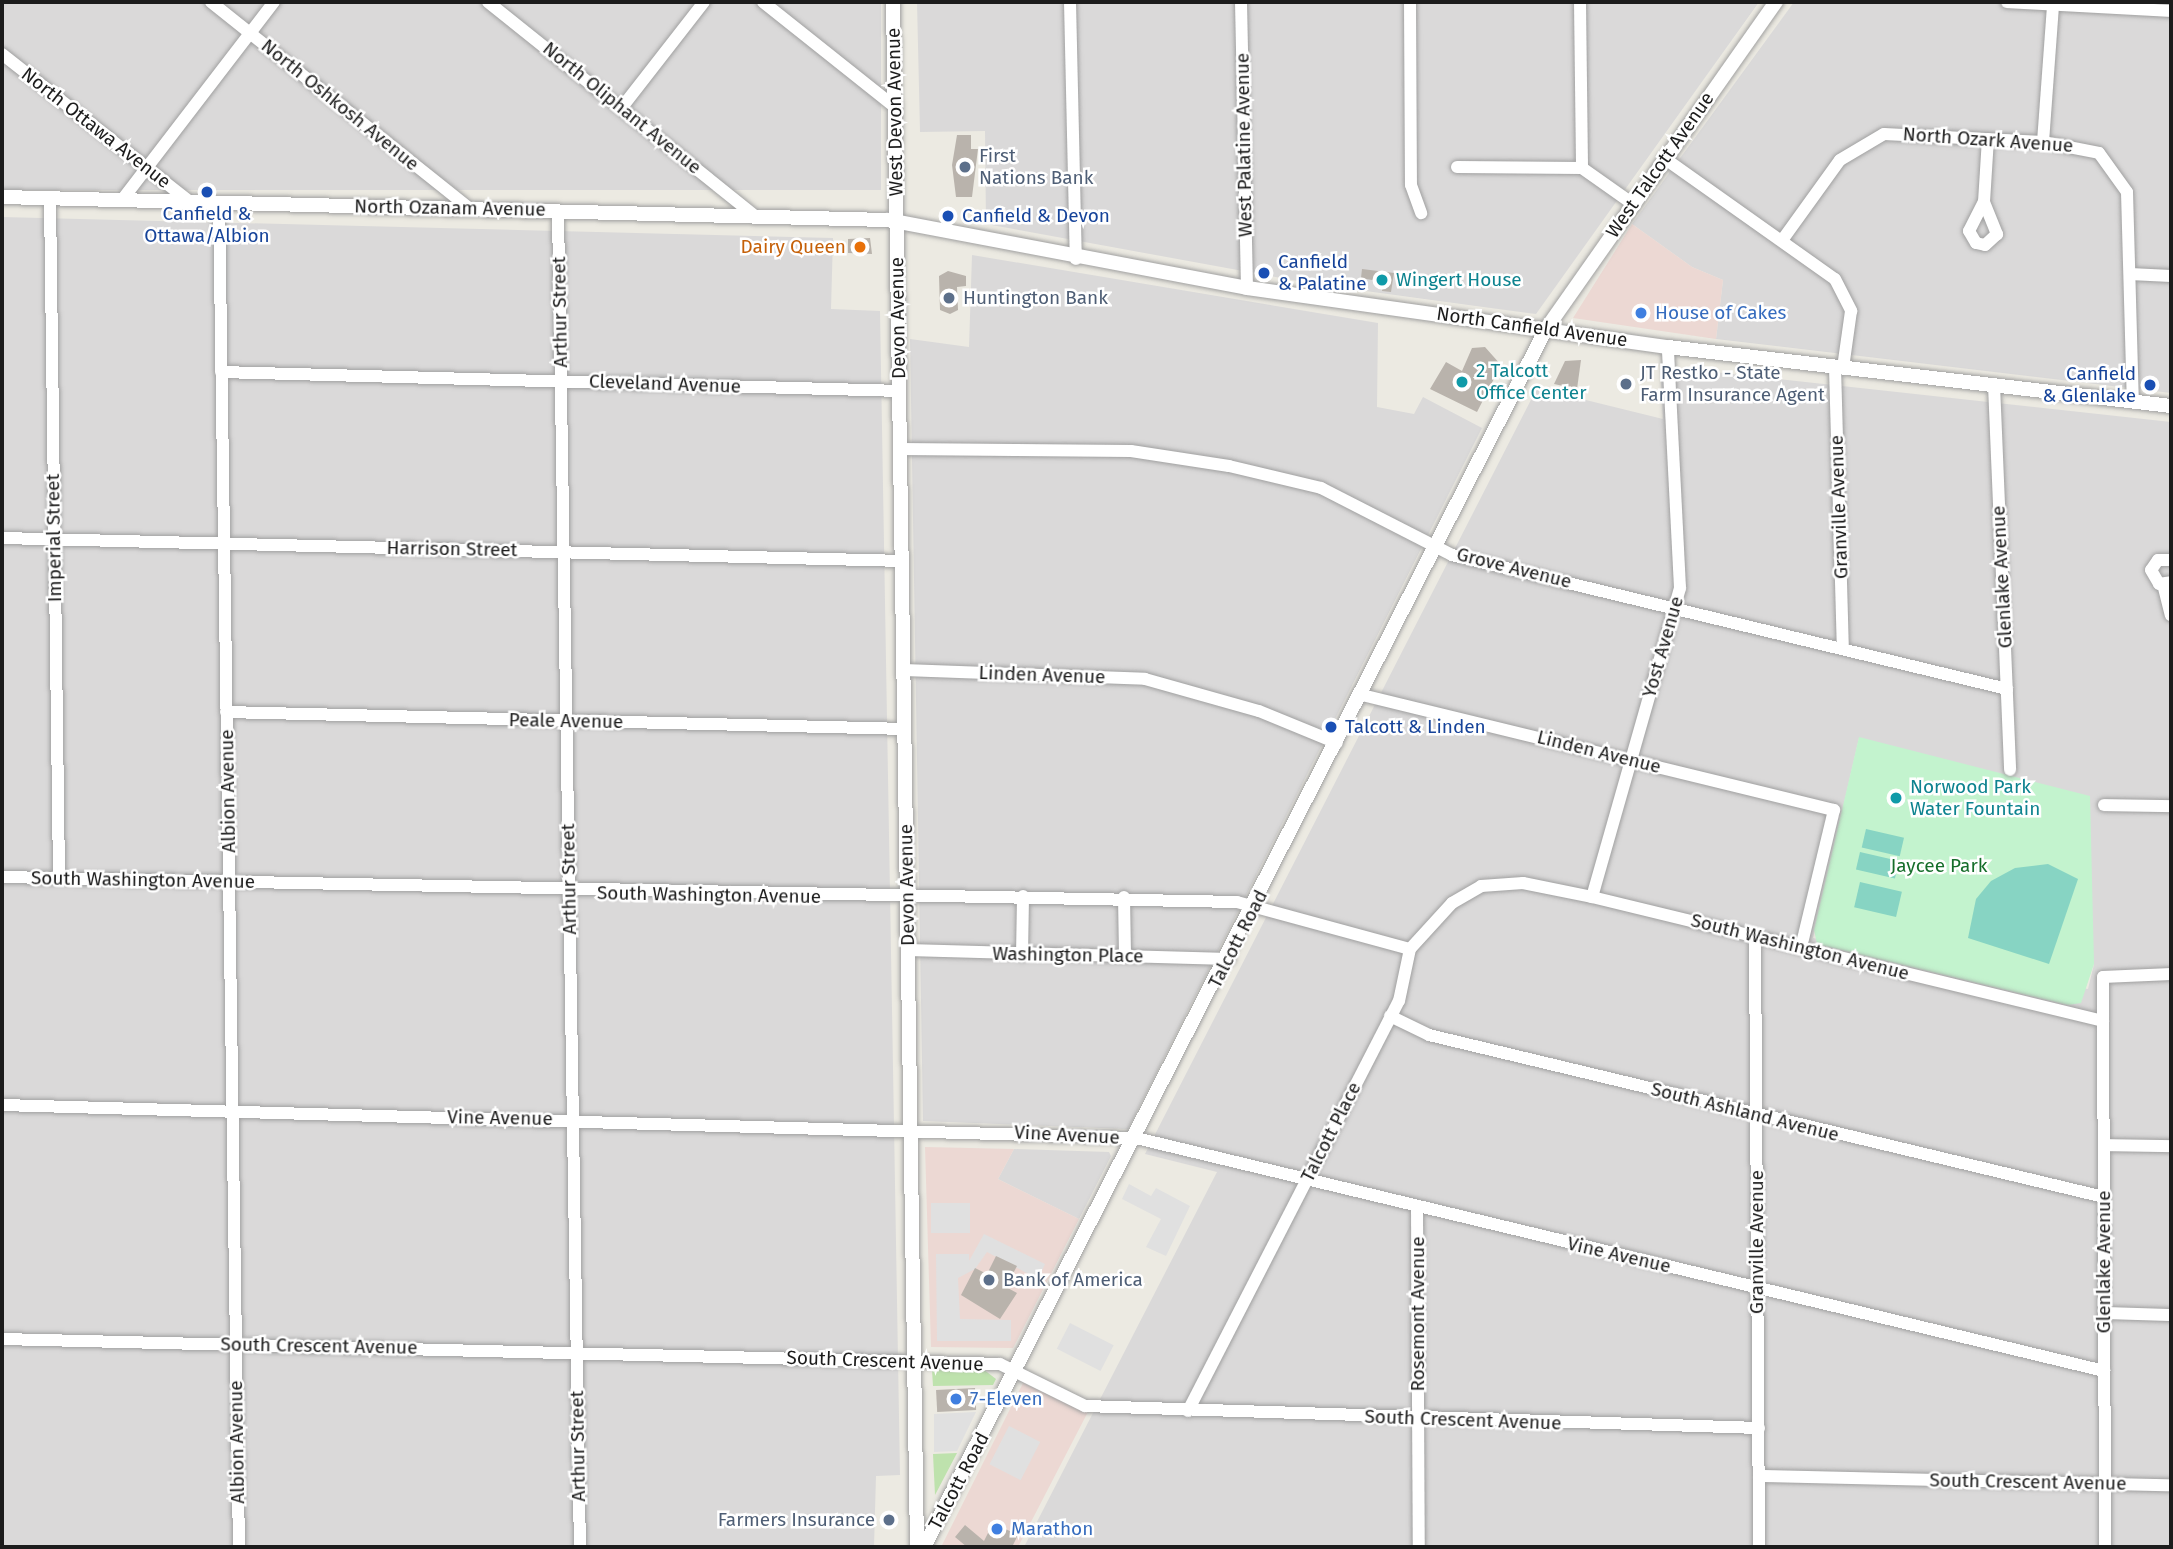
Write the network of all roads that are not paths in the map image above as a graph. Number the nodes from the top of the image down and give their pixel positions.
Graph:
1 (211, 2) edge
2 (274, 2) edge
3 (488, 2) edge
4 (704, 2) edge
5 (763, 2) edge
6 (893, 2) edge
7 (1070, 2) edge
8 (1241, 2) edge
9 (1410, 2) edge
10 (1580, 2) edge
11 (1776, 2) edge
12 (2007, 2) edge
13 (2053, 5) junction
14 (2171, 11) edge
15 (250, 32) junction
16 (2, 54) edge
17 (623, 106) junction
18 (895, 107) junction
19 (1988, 139) junction
20 (2043, 142) junction
21 (1664, 158) junction
22 (145, 167) junction
23 (1457, 167) dead end
24 (1582, 168) junction
25 (2, 197) edge
26 (50, 198) junction
27 (122, 200) junction
28 (190, 202) junction
29 (219, 202) junction
30 (1984, 202) dead end
31 (1633, 204) junction
32 (470, 209) junction
33 (558, 211) junction
34 (1421, 213) dead end
35 (755, 216) junction
36 (897, 222) junction
37 (1783, 239) junction
38 (1076, 259) junction
39 (2130, 274) junction
40 (2171, 276) edge
41 (1247, 288) junction
42 (1546, 329) junction
43 (1668, 347) junction
44 (1839, 368) junction
45 (221, 372) junction
46 (561, 382) junction
47 (1994, 385) junction
48 (900, 391) junction
49 (2133, 402) junction
50 (2171, 406) edge
51 (900, 449) junction
52 (2, 538) edge
53 (54, 540) junction
54 (224, 544) junction
55 (1438, 544) junction
56 (564, 552) junction
57 (2171, 560) edge
58 (902, 561) junction
59 (2167, 583) edge
60 (1672, 606) junction
61 (2171, 615) edge
62 (1843, 648) junction
63 (904, 670) junction
64 (2007, 689) junction
65 (1362, 695) junction
66 (226, 712) junction
67 (566, 721) junction
68 (905, 729) junction
69 (1338, 743) junction
70 (1630, 759) junction
71 (2011, 770) dead end
72 (2104, 805) dead end
73 (2171, 806) edge
74 (2, 877) edge
75 (58, 878) junction
76 (229, 883) junction
77 (569, 891) junction
78 (907, 895) junction
79 (1023, 896) junction
80 (1124, 897) junction
81 (1591, 897) junction
82 (1254, 907) junction
83 (1755, 937) junction
84 (1801, 947) junction
85 (1410, 949) junction
86 (908, 950) junction
87 (1022, 955) junction
88 (1125, 956) junction
89 (1228, 959) junction
90 (2171, 974) edge
91 (1390, 1016) junction
92 (2103, 1021) junction
93 (2, 1105) edge
94 (233, 1112) junction
95 (1756, 1114) junction
96 (573, 1120) junction
97 (911, 1128) junction
98 (1136, 1138) junction
99 (2104, 1145) junction
100 (2171, 1146) edge
101 (1306, 1180) junction
102 (2104, 1197) junction
103 (1417, 1208) junction
104 (1757, 1288) junction
105 (2104, 1313) junction
106 (2171, 1315) edge
107 (2, 1339) edge
108 (236, 1344) junction
109 (577, 1353) junction
110 (914, 1362) junction
111 (2104, 1371) junction
112 (1015, 1373) junction
113 (1188, 1411) junction
114 (1419, 1419) junction
115 (1759, 1428) junction
116 (1759, 1476) junction
117 (2105, 1484) junction
118 (2171, 1485) edge
119 (239, 1547) edge
120 (580, 1547) edge
121 (917, 1547) edge
122 (924, 1547) edge
123 (1419, 1547) edge
124 (1759, 1547) edge
125 (2105, 1547) edge

1 - 15 street, North Oshkosh Avenue
2 - 15 street
3 - 17 street, North Oliphant Avenue
4 - 17 street
5 - 18 street
6 - 18 street, West Devon Avenue
7 - 38 street
8 - 41 street, West Palatine Avenue
9 - 34 street
10 - 24 street
11 - 21 street, West Talcott Avenue
12 - 13 street
13 - 14 street
13 - 20 street
15 - 22 street
15 - 32 street, North Oshkosh Avenue
16 - 22 street, North Ottawa Avenue
17 - 35 street, North Oliphant Avenue
18 - 36 street, West Devon Avenue
19 - 20 street, North Ozark Avenue
19 - 30 street
19 - 37 street, North Ozark Avenue
20 - 39 street, North Ozark Avenue
21 - 31 street, West Talcott Avenue
21 - 37 street
22 - 27 street
22 - 28 street, North Ottawa Avenue
23 - 24 street
24 - 31 street
25 - 26 street, North Ozanam Avenue
26 - 27 street, North Ozanam Avenue
26 - 53 street, Imperial Street
27 - 28 street, North Ozanam Avenue
28 - 29 street, North Ozanam Avenue
29 - 32 street, North Ozanam Avenue
29 - 45 street, Albion Avenue
31 - 42 street, West Talcott Avenue
32 - 33 street, North Ozanam Avenue
33 - 35 street, North Ozanam Avenue
33 - 46 street, Arthur Street
35 - 36 street, North Ozanam Avenue
36 - 38 street, North Canfield Avenue
36 - 48 street, Devon Avenue
37 - 44 street
38 - 41 street, North Canfield Avenue
39 - 40 street
39 - 49 street
41 - 42 street, North Canfield Avenue
42 - 43 street, North Canfield Avenue
42 - 55 street, Talcott Road
43 - 44 street, North Canfield Avenue
43 - 60 street, Yost Avenue
44 - 47 street, North Canfield Avenue
44 - 62 street, Granville Avenue
45 - 46 street, Cleveland Avenue
45 - 54 street, Albion Avenue
46 - 48 street, Cleveland Avenue
46 - 56 street, Arthur Street
47 - 49 street, North Canfield Avenue
47 - 64 street, Glenlake Avenue
48 - 51 street, Devon Avenue
49 - 50 street, North Canfield Avenue
51 - 55 street, Grove Avenue
51 - 58 street, Devon Avenue
52 - 53 street, Harrison Street
53 - 54 street, Harrison Street
53 - 75 street, Imperial Street
54 - 56 street, Harrison Street
54 - 66 street, Albion Avenue
55 - 60 street, Grove Avenue
55 - 65 street, Talcott Road
56 - 58 street, Harrison Street
56 - 67 street, Arthur Street
57 - 59 street
58 - 63 street, Devon Avenue
59 - 61 street
60 - 62 street, Grove Avenue
60 - 70 street, Yost Avenue
62 - 64 street, Grove Avenue
63 - 68 street, Devon Avenue
63 - 69 street, Linden Avenue
64 - 71 street, Glenlake Avenue
65 - 69 street, Talcott Road
65 - 70 street, Linden Avenue
66 - 67 street, Peale Avenue
66 - 76 street, Albion Avenue
67 - 68 street, Peale Avenue
67 - 77 street, Arthur Street
68 - 78 street, Devon Avenue
69 - 82 street, Talcott Road
70 - 81 street, Yost Avenue
70 - 84 street, Linden Avenue
72 - 73 street
74 - 75 street, South Washington Avenue
75 - 76 street, South Washington Avenue
76 - 77 street, South Washington Avenue
76 - 94 street, Albion Avenue
77 - 78 street, South Washington Avenue
77 - 96 street, Arthur Street
78 - 79 street, South Washington Avenue
78 - 86 street, Devon Avenue
79 - 80 street, South Washington Avenue
79 - 87 street
80 - 82 street, South Washington Avenue
80 - 88 street
81 - 83 street, South Washington Avenue
81 - 85 street, South Washington Avenue
82 - 85 street, South Washington Avenue
82 - 89 street, Talcott Road
83 - 84 street, South Washington Avenue
83 - 95 street, Granville Avenue
84 - 92 street, South Washington Avenue
85 - 91 street, Talcott Place
86 - 87 street, Washington Place
86 - 97 street, Devon Avenue
87 - 88 street, Washington Place
88 - 89 street, Washington Place
89 - 98 street, Talcott Road
90 - 92 street, Glenlake Avenue
91 - 95 street, South Ashland Avenue
91 - 101 street, Talcott Place
92 - 99 street, Glenlake Avenue
93 - 94 street, Vine Avenue
94 - 96 street, Vine Avenue
94 - 108 street, Albion Avenue
95 - 102 street, South Ashland Avenue
95 - 104 street, Granville Avenue
96 - 97 street, Vine Avenue
96 - 109 street, Arthur Street
97 - 98 street, Vine Avenue
97 - 110 street, Devon Avenue
98 - 101 street, Vine Avenue
98 - 112 street, Talcott Road
99 - 100 street
99 - 102 street, Glenlake Avenue
101 - 103 street, Vine Avenue
101 - 113 street, Talcott Place
102 - 105 street, Glenlake Avenue
103 - 104 street, Vine Avenue
103 - 114 street, Rosemont Avenue
104 - 111 street, Vine Avenue
104 - 115 street, Granville Avenue
105 - 106 street
105 - 111 street, Glenlake Avenue
107 - 108 street, South Crescent Avenue
108 - 109 street, South Crescent Avenue
108 - 119 street, Albion Avenue
109 - 110 street, South Crescent Avenue
109 - 120 street, Arthur Street
110 - 112 street, South Crescent Avenue
110 - 121 street, Devon Avenue
111 - 117 street, Glenlake Avenue
112 - 113 street, South Crescent Avenue
112 - 122 street, Talcott Road
113 - 114 street, South Crescent Avenue
114 - 115 street, South Crescent Avenue
114 - 123 street, Rosemont Avenue
115 - 116 street, Granville Avenue
116 - 117 street, South Crescent Avenue
116 - 124 street, Granville Avenue
117 - 118 street, South Crescent Avenue
117 - 125 street, Glenlake Avenue

